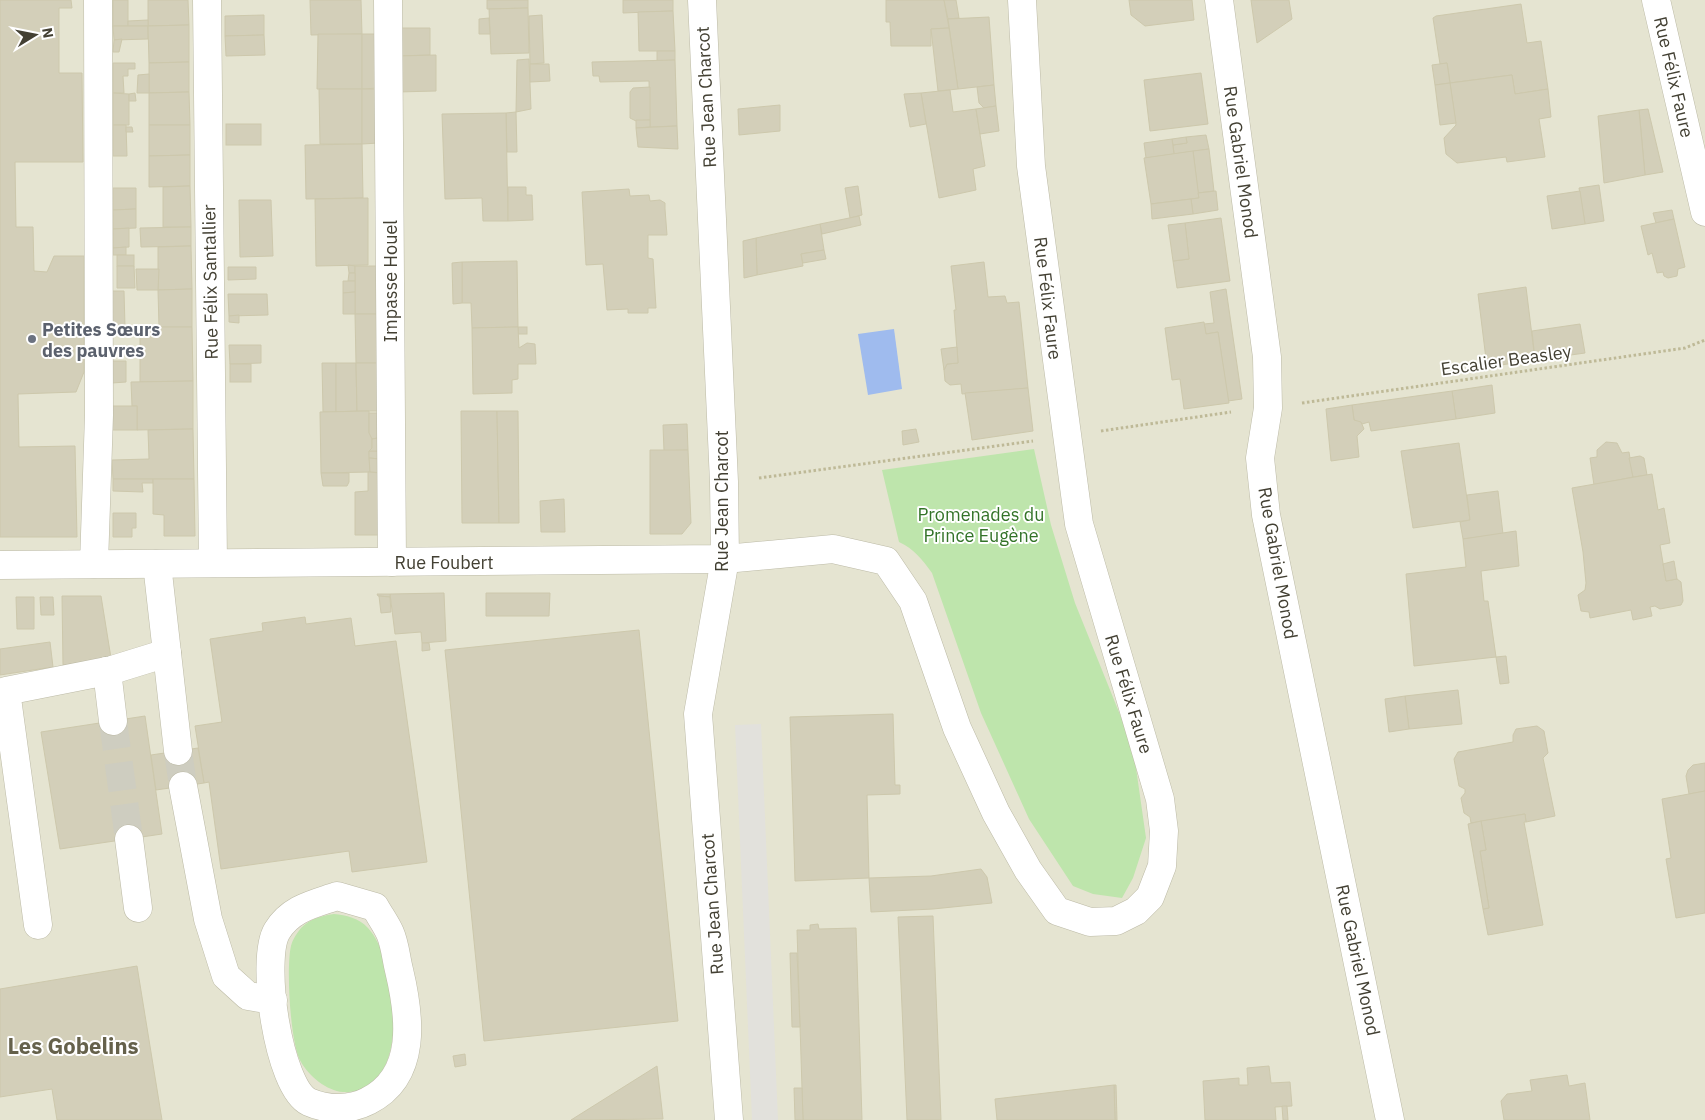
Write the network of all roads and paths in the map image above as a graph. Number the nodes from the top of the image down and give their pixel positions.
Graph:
1 (98, 0) edge
2 (207, 0) edge
3 (388, 0) edge
4 (702, 0) edge
5 (1022, 0) edge
6 (1219, 0) edge
7 (1656, 0) edge
8 (1705, 212) edge
9 (1705, 340) edge
10 (1309, 402) dead end
11 (1232, 412) dead end
12 (1101, 431) dead end
13 (1027, 442) dead end
14 (724, 482) junction
15 (725, 560) junction
16 (886, 561) joint
17 (392, 562) junction
18 (213, 563) junction
19 (94, 564) junction
20 (157, 564) junction
21 (0, 565) edge
22 (167, 653) junction
23 (107, 671) junction
24 (113, 721) tunnel mouth
25 (178, 751) tunnel mouth
26 (183, 786) tunnel mouth
27 (129, 839) tunnel mouth
28 (138, 908) dead end
29 (38, 925) dead end
30 (273, 1000) junction
31 (302, 1111) edge
32 (729, 1120) edge
33 (1390, 1120) edge

1 - 19 street
2 - 18 street, Rue Félix Santallier
3 - 17 street, Impasse Houel
4 - 14 street, Rue Jean Charcot
5 - 16 street, Rue Félix Faure
6 - 33 street, Rue Gabriel Monod
7 - 8 street, Rue Félix Faure
9 - 10 path, Escalier Beasley
11 - 12 path
13 - 14 path
14 - 15 street, Rue Jean Charcot
15 - 16 street, Rue Foubert
15 - 17 street, Rue Foubert
15 - 32 street, Rue Jean Charcot
17 - 18 street, Rue Foubert
18 - 20 street, Rue Foubert
19 - 20 street, Rue Foubert
19 - 21 street, Rue Foubert
20 - 22 street
22 - 23 street
22 - 25 street
23 - 24 street
23 - 29 street
26 - 30 street
27 - 28 street
30 - 31 street
30 - 31 street

